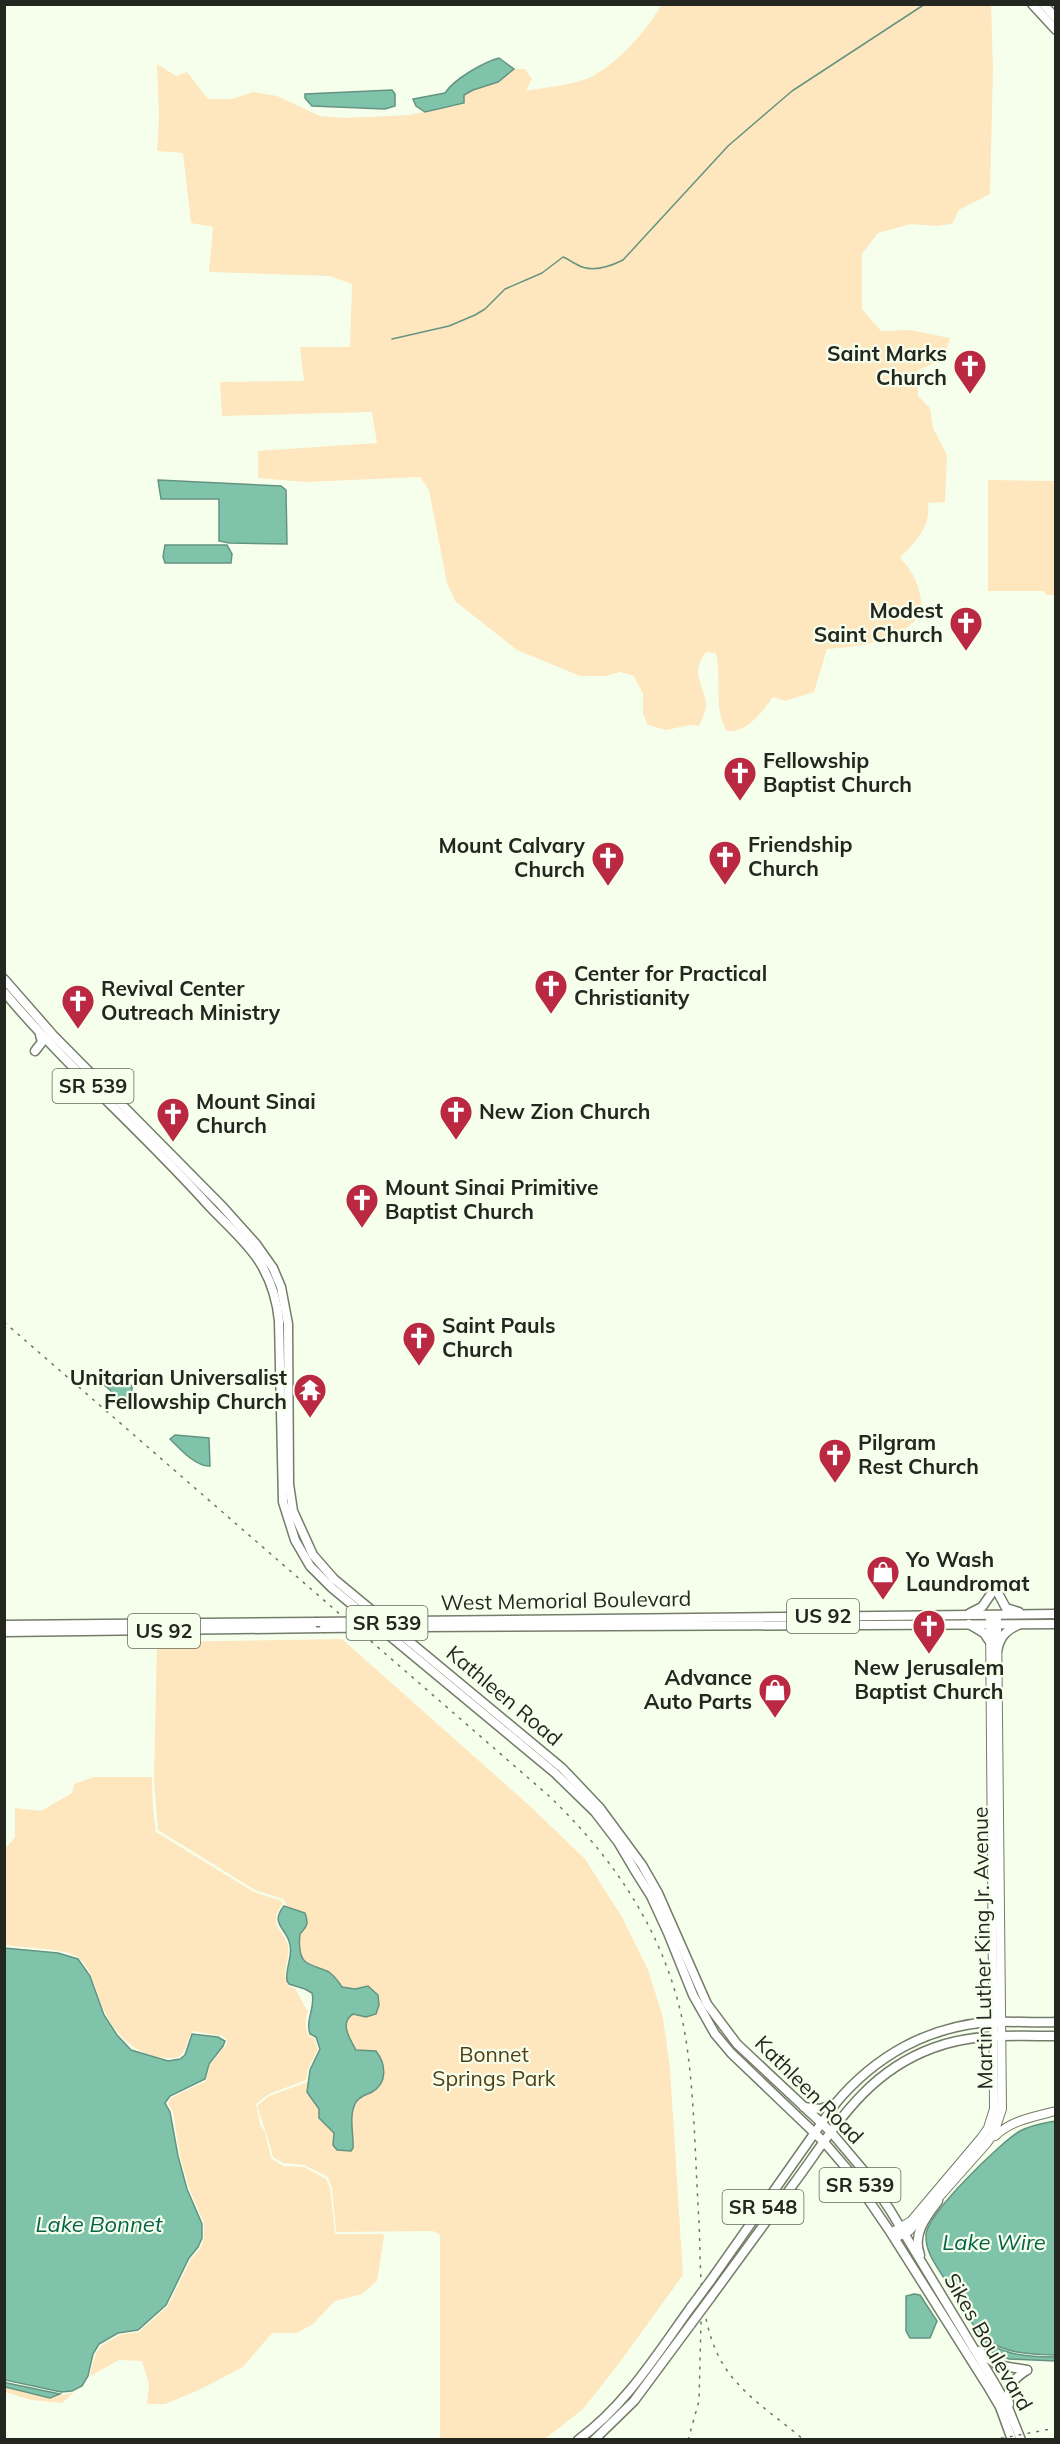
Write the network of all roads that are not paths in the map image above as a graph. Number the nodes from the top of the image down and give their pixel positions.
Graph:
1 (1032, 4) edge
2 (1041, 4) edge
3 (1056, 20) edge
4 (1056, 30) edge
5 (4, 979) edge
6 (4, 992) edge
7 (39, 1032) junction
8 (35, 1052) dead end
9 (129, 1123) junction
10 (167, 1149) junction
11 (285, 1473) junction
12 (1025, 1614) junction
13 (1056, 1614) edge
14 (851, 1616) junction
15 (608, 1618) junction
16 (994, 1619) junction
17 (967, 1620) junction
18 (411, 1624) junction
19 (1021, 1624) junction
20 (1056, 1624) edge
21 (4, 1625) edge
22 (320, 1625) junction
23 (834, 1626) junction
24 (594, 1627) junction
25 (119, 1628) junction
26 (4, 1632) edge
27 (990, 1642) junction
28 (997, 1651) junction
29 (998, 2022) junction
30 (1056, 2022) edge
31 (998, 2036) junction
32 (1056, 2036) edge
33 (835, 2104) junction
34 (803, 2106) junction
35 (1056, 2111) edge
36 (822, 2124) junction
37 (831, 2132) junction
38 (815, 2134) junction
39 (824, 2142) junction
40 (987, 2143) junction
41 (938, 2201) junction
42 (902, 2231) junction
43 (893, 2236) junction
44 (890, 2250) dead end
45 (905, 2255) junction
46 (927, 2272) junction
47 (970, 2342) junction
48 (1011, 2414) junction
49 (578, 2439) edge
50 (594, 2439) edge
51 (1012, 2439) edge
52 (1021, 2439) edge

1 - 4 main road
2 - 3 main road
5 - 10 main road, Kathleen Road / SR 539
6 - 7 main road, SR 539
7 - 8 main road
7 - 9 main road, SR 539
9 - 10 main road
9 - 11 main road, SR 539
10 - 11 main road, Kathleen Road / SR 539
11 - 34 main road, Kathleen Road / SR 539
11 - 38 main road, Kathleen Road / SR 539
12 - 13 main road, West Memorial Boulevard / US 92
12 - 16 main road, West Memorial Boulevard / US 92
12 - 17 main road
14 - 15 main road, West Memorial Boulevard / US 92
14 - 17 main road, West Memorial Boulevard / US 92
14 - 23 main road
15 - 18 main road, West Memorial Boulevard / US 92
15 - 24 main road
16 - 17 main road, West Memorial Boulevard / US 92
16 - 19 main road, West Memorial Boulevard / US 92
16 - 27 main road, Martin Luther King Jr. Avenue
16 - 28 main road, Martin Luther King Jr. Avenue
17 - 23 main road, West Memorial Boulevard / US 92
17 - 27 main road
18 - 22 main road, West Memorial Boulevard / US 92, bridge
18 - 24 main road, West Memorial Boulevard / US 92
19 - 20 main road, West Memorial Boulevard / US 92
19 - 28 main road
21 - 25 main road, West Memorial Boulevard / US 92
22 - 25 main road, West Memorial Boulevard / US 92
22 - 25 main road, West Memorial Boulevard / US 92
23 - 24 main road, West Memorial Boulevard / US 92
25 - 26 main road
27 - 29 main road, Martin Luther King Jr. Avenue
28 - 29 main road, Martin Luther King Jr. Avenue
29 - 30 main road, SR 548
29 - 31 main road, Martin Luther King Jr. Avenue
29 - 33 main road, SR 548
31 - 32 main road, SR 548
31 - 37 main road, SR 548
31 - 40 main road, Martin Luther King Jr. Avenue
31 - 42 main road, Martin Luther King Jr. Avenue
33 - 34 main road
33 - 36 main road, SR 548
34 - 36 main road, Kathleen Road / SR 539
35 - 40 main road
36 - 37 main road, Kathleen Road / SR 539
36 - 38 main road, SR 548
37 - 39 main road, SR 548
37 - 42 main road, Kathleen Road / SR 539
38 - 39 main road, Kathleen Road / SR 539
38 - 49 main road, SR 548, bridge
39 - 43 main road, Kathleen Road / SR 539
39 - 50 main road, SR 548, bridge
40 - 41 main road, Martin Luther King Jr. Avenue
41 - 42 main road, Martin Luther King Jr. Avenue
41 - 46 main road
42 - 43 main road, Martin Luther King Jr. Avenue
42 - 46 main road, Sikes Boulevard
43 - 45 main road, Sikes Boulevard
44 - 45 main road
45 - 51 main road, Sikes Boulevard
46 - 47 main road, Sikes Boulevard
47 - 48 main road, Sikes Boulevard
47 - 48 main road
48 - 52 main road, Sikes Boulevard

